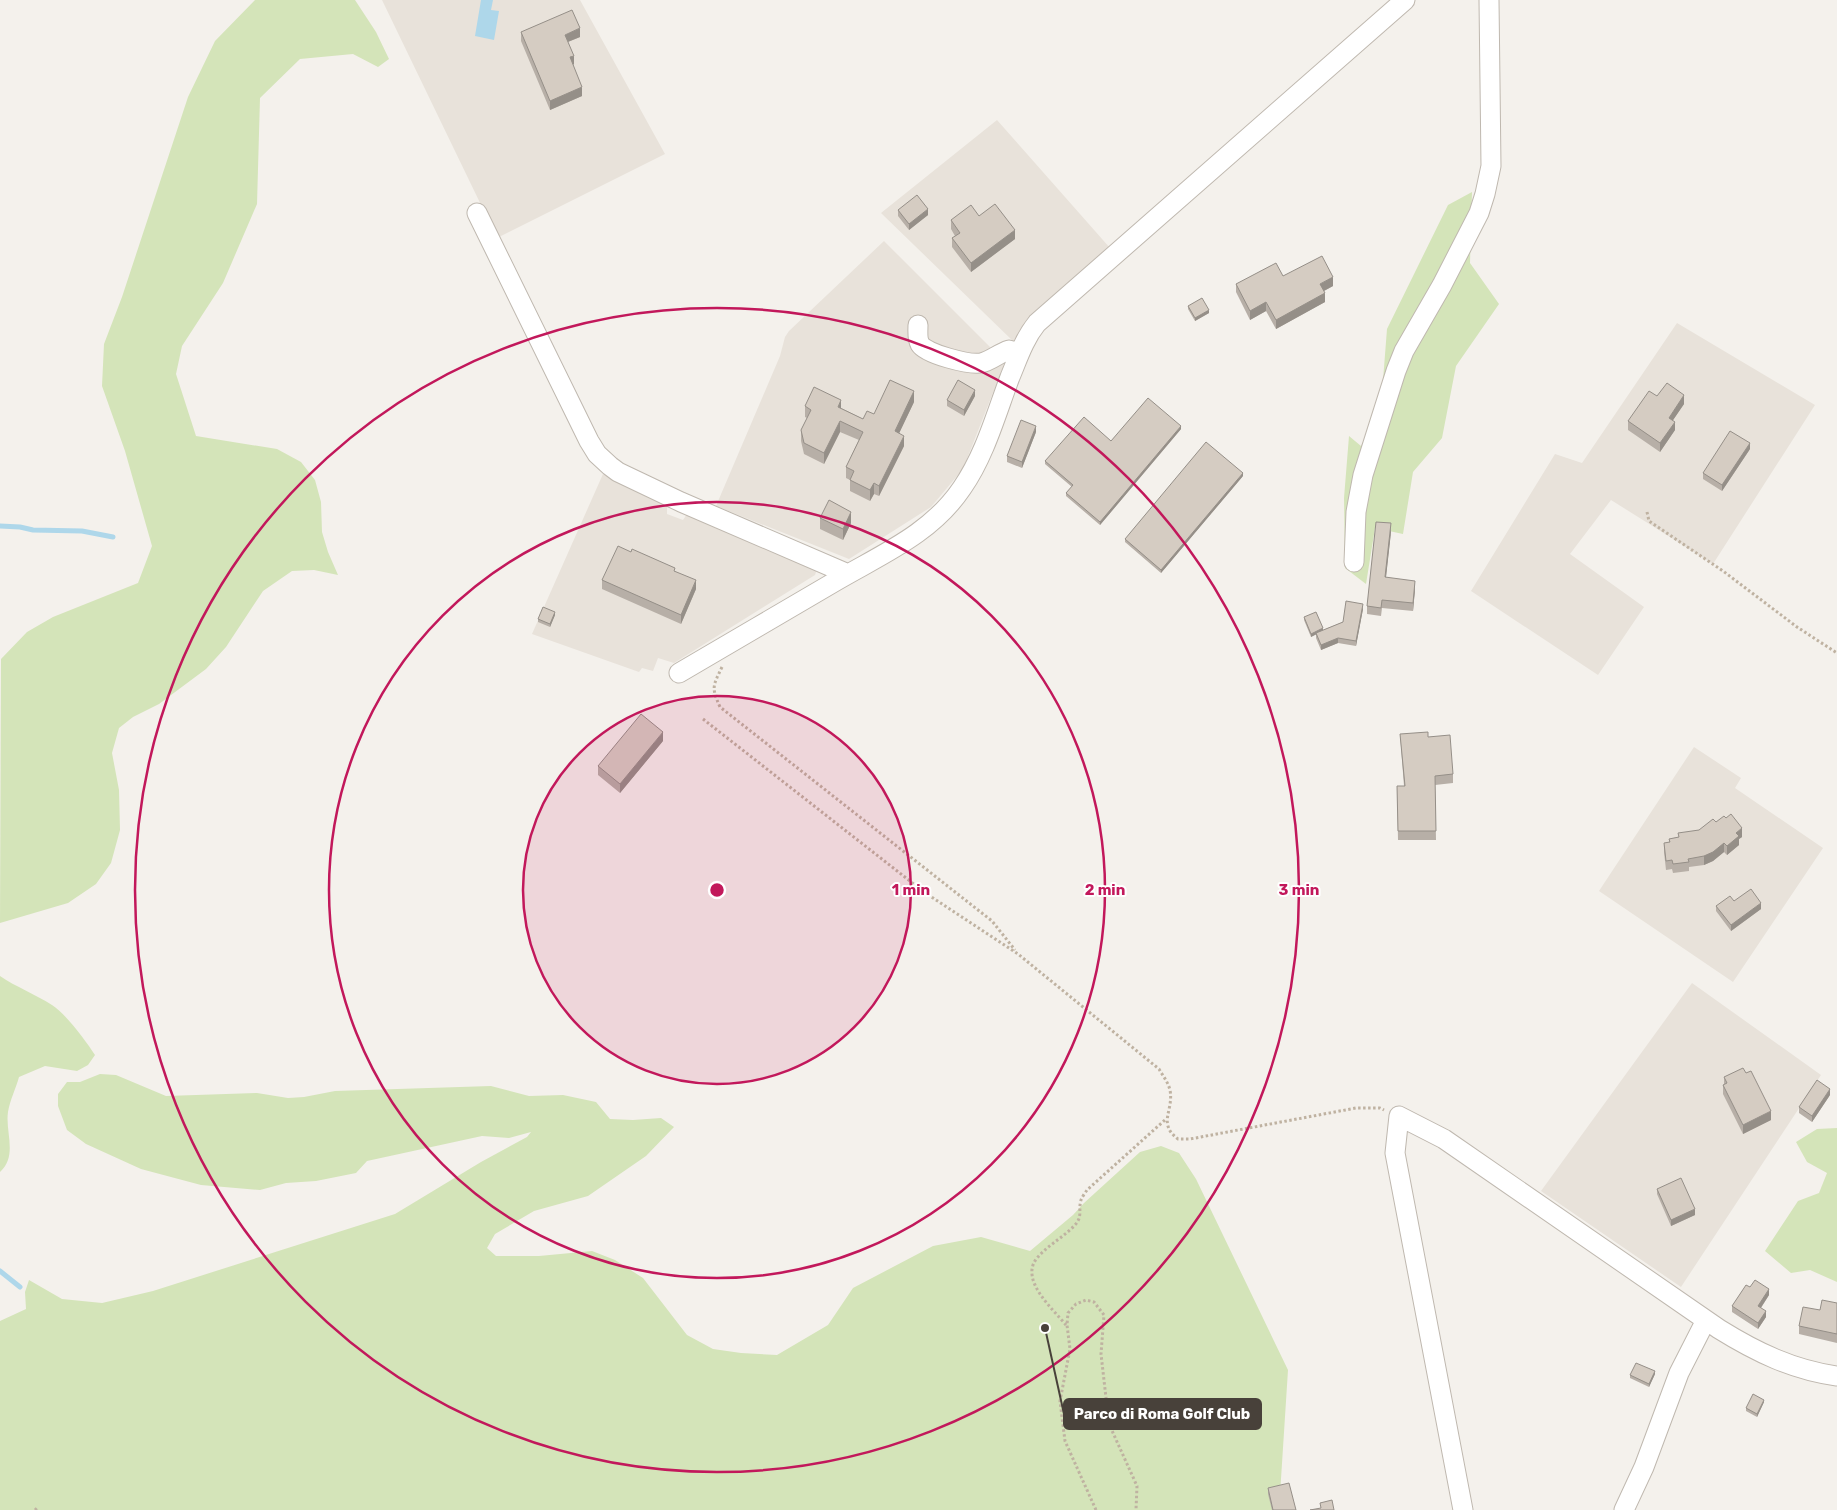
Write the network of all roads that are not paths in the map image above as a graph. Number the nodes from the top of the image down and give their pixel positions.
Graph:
1 (1405, 0) edge
2 (1489, 0) edge
3 (477, 214) dead end
4 (918, 325) dead end
5 (1019, 353) junction
6 (1354, 562) dead end
7 (848, 574) junction
8 (679, 673) dead end
9 (1706, 1320) junction
10 (1837, 1376) edge
11 (1463, 1510) edge
12 (1624, 1510) edge

1 - 5 street
2 - 6 street
3 - 7 street
4 - 5 street
5 - 7 street
7 - 8 street
9 - 10 street
9 - 11 street
9 - 12 street

